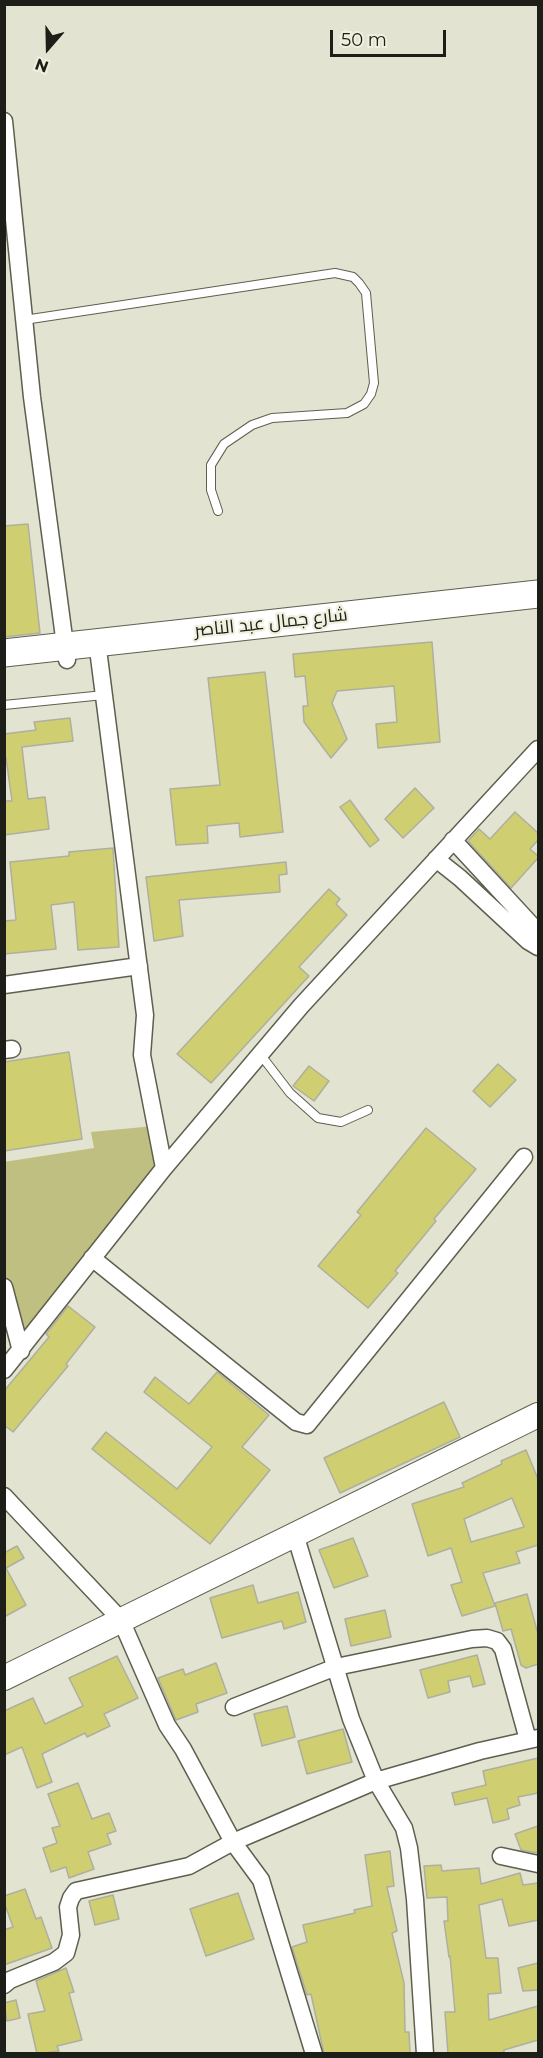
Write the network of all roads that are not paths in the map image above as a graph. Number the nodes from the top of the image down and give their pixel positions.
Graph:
1 (4, 121) edge
2 (7, 180) edge
3 (24, 320) junction
4 (218, 511) dead end
5 (538, 594) edge
6 (538, 611) edge
7 (4, 653) edge
8 (66, 653) junction
9 (99, 657) junction
10 (4, 667) edge
11 (104, 695) junction
12 (4, 705) edge
13 (538, 749) edge
14 (453, 840) junction
15 (436, 859) junction
16 (538, 932) edge
17 (538, 947) edge
18 (139, 966) junction
19 (4, 985) edge
20 (260, 1054) junction
21 (368, 1110) dead end
22 (524, 1157) dead end
23 (164, 1168) junction
24 (92, 1258) junction
25 (4, 1287) edge
26 (21, 1351) junction
27 (4, 1370) edge
28 (538, 1415) edge
29 (538, 1433) edge
30 (4, 1496) edge
31 (298, 1545) junction
32 (124, 1627) junction
33 (336, 1666) junction
34 (4, 1678) edge
35 (4, 1694) edge
36 (234, 1707) dead end
37 (533, 1739) edge
38 (376, 1781) junction
39 (233, 1842) junction
40 (501, 1856) dead end
41 (538, 1864) edge
42 (6, 1982) edge
43 (314, 2054) edge
44 (425, 2054) edge

1 - 2 street
2 - 3 street
3 - 4 lane
3 - 8 street
5 - 8 main road, شارع جمال عبد الناصر
6 - 9 main road, شارع جمال عبد الناصر
7 - 8 main road, شارع جمال عبد الناصر
8 - 9 main road, شارع جمال عبد الناصر
8 - 10 main road, شارع جمال عبد الناصر
9 - 11 street
11 - 12 lane
11 - 18 street
13 - 14 street
14 - 15 street
14 - 16 street
15 - 17 street
15 - 20 street
18 - 19 street
18 - 23 street
20 - 21 lane
20 - 23 street
22 - 24 street
23 - 24 street
24 - 26 street
25 - 26 street
26 - 27 street
28 - 32 main road
29 - 31 main road
30 - 32 street
31 - 32 main road
31 - 33 street
32 - 34 main road
32 - 35 main road
32 - 39 street
33 - 36 street
33 - 37 street
33 - 38 street
37 - 38 street
38 - 39 street
38 - 44 street
39 - 42 street
39 - 43 street
40 - 41 street

